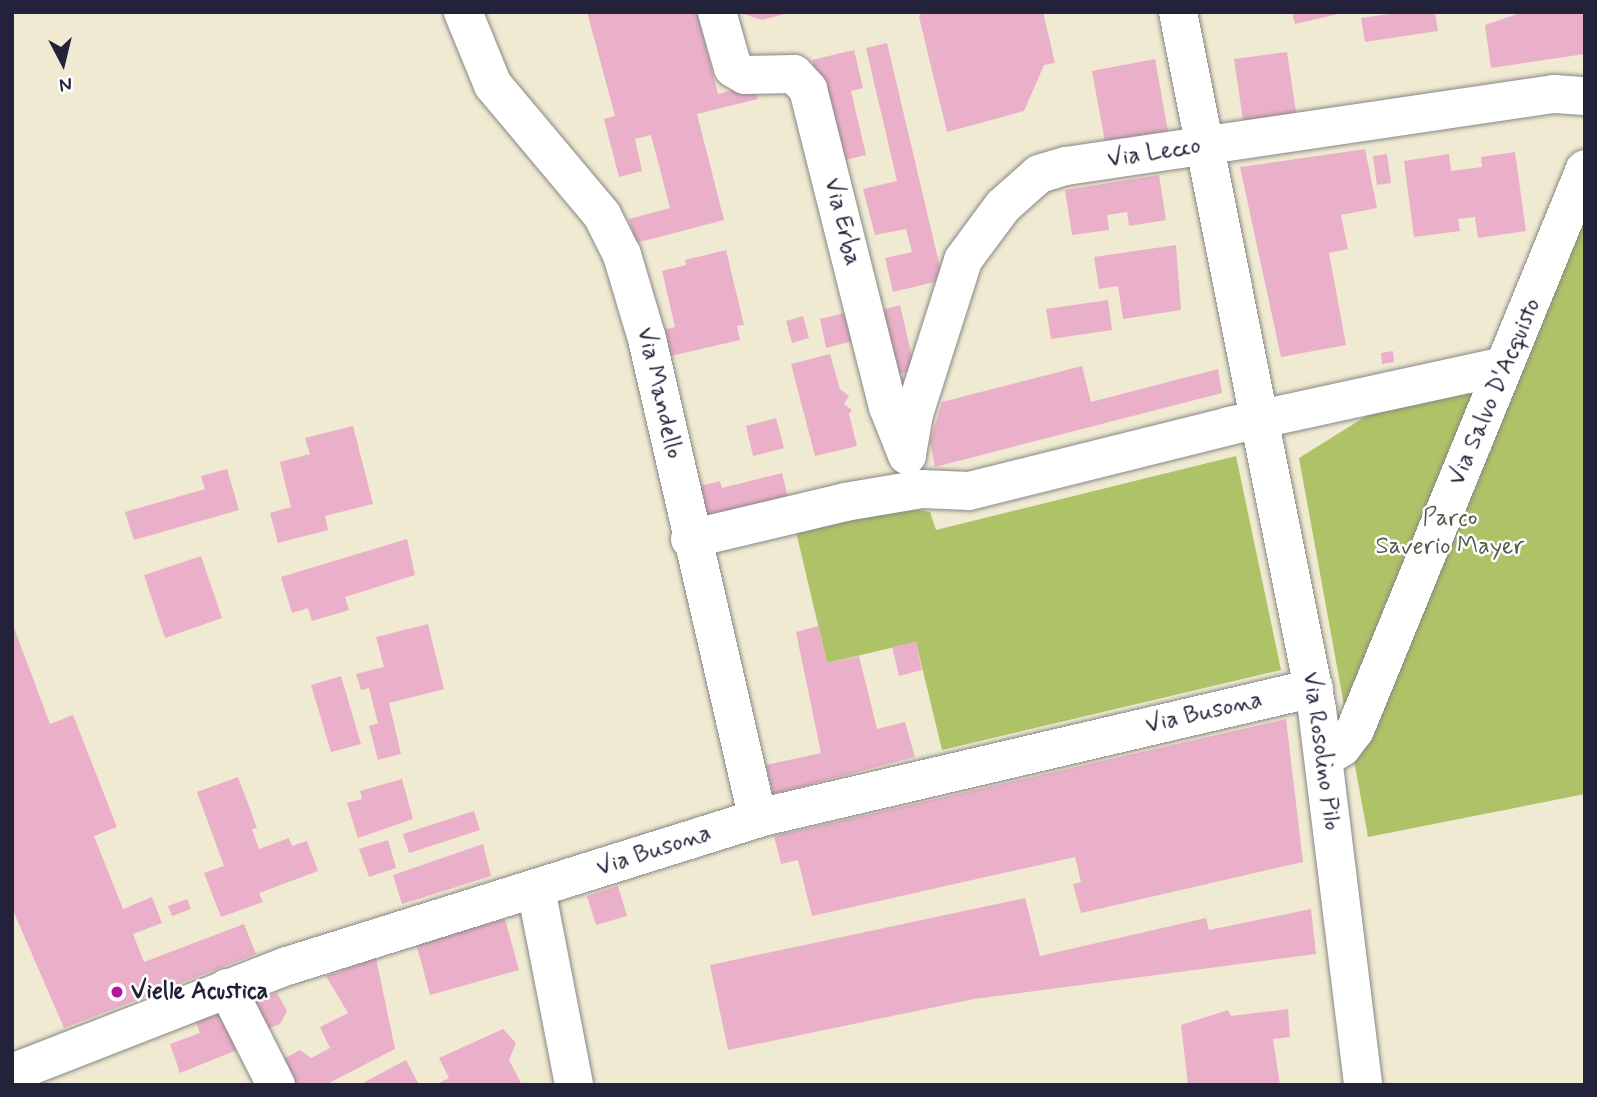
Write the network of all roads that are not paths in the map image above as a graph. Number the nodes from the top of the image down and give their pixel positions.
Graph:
1 (463, 12) edge
2 (717, 12) edge
3 (1178, 12) edge
4 (1585, 96) edge
5 (1204, 145) junction
6 (1585, 169) edge
7 (1504, 366) junction
8 (1261, 420) junction
9 (907, 454) junction
10 (915, 490) junction
11 (690, 539) junction
12 (1314, 688) junction
13 (1324, 758) junction
14 (758, 818) junction
15 (536, 889) junction
16 (227, 988) junction
17 (12, 1073) edge
18 (276, 1085) edge
19 (574, 1085) edge
20 (1363, 1085) edge

1 - 11 street, Via Mandello
2 - 9 street, Via Erba
3 - 5 street, Via Rosolino Pilo
4 - 5 street, Via Lecco
5 - 8 street, Via Rosolino Pilo
5 - 9 street, Via Lecco
6 - 7 street, Via Salvo D'Acquisto
7 - 8 street
7 - 13 street, Via Salvo D'Acquisto
8 - 10 street
8 - 12 street, Via Rosolino Pilo
9 - 10 street, Via Erba
10 - 11 street
11 - 14 street, Via Mandello
12 - 13 street, Via Rosolino Pilo
12 - 14 street, Via Busona
13 - 20 street, Via Rosolino Pilo
14 - 15 street, Via Busona
15 - 16 street, Via Busona
15 - 19 street
16 - 17 street, Via Busona
16 - 18 street

